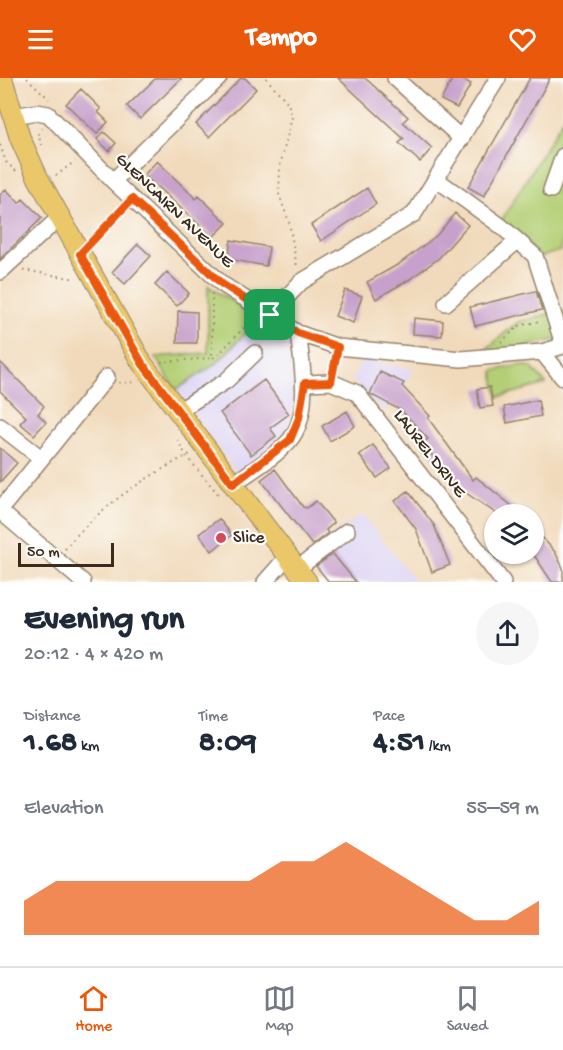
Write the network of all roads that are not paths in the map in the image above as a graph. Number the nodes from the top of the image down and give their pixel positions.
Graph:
1 (2, 78) edge
2 (219, 78) edge
3 (395, 78) edge
4 (498, 78) edge
5 (14, 116) junction
6 (462, 139) junction
7 (563, 156) edge
8 (436, 179) junction
9 (113, 181) junction
10 (551, 190) dead end
11 (60, 217) junction
12 (516, 242) junction
13 (3, 269) edge
14 (446, 303) dead end
15 (266, 312) junction
16 (298, 333) junction
17 (563, 345) edge
18 (542, 352) junction
19 (255, 353) dead end
20 (107, 377) dead end
21 (563, 378) edge
22 (305, 383) junction
23 (178, 411) junction
24 (0, 426) edge
25 (41, 458) junction
26 (233, 484) junction
27 (0, 511) edge
28 (347, 531) dead end
29 (297, 569) edge
30 (83, 582) edge
31 (264, 582) edge
32 (503, 582) edge

1 - 5 main road
2 - 9 street
3 - 6 street
4 - 6 street
5 - 9 street, GLENCAIRN AVENUE
5 - 11 main road
6 - 8 street
7 - 10 street
8 - 12 street
8 - 15 street
9 - 15 street, GLENCAIRN AVENUE
11 - 13 street
11 - 23 main road
12 - 14 street
12 - 17 street
15 - 16 street, GLENCAIRN AVENUE
16 - 18 street, GLENCAIRN AVENUE
16 - 22 street
17 - 18 street, GLENCAIRN AVENUE
18 - 21 street
19 - 23 street
20 - 25 street
22 - 26 street
22 - 32 street, LAUREL DRIVE
23 - 26 main road
24 - 25 street
25 - 27 street
26 - 29 main road
27 - 30 street
28 - 29 street
29 - 31 street

